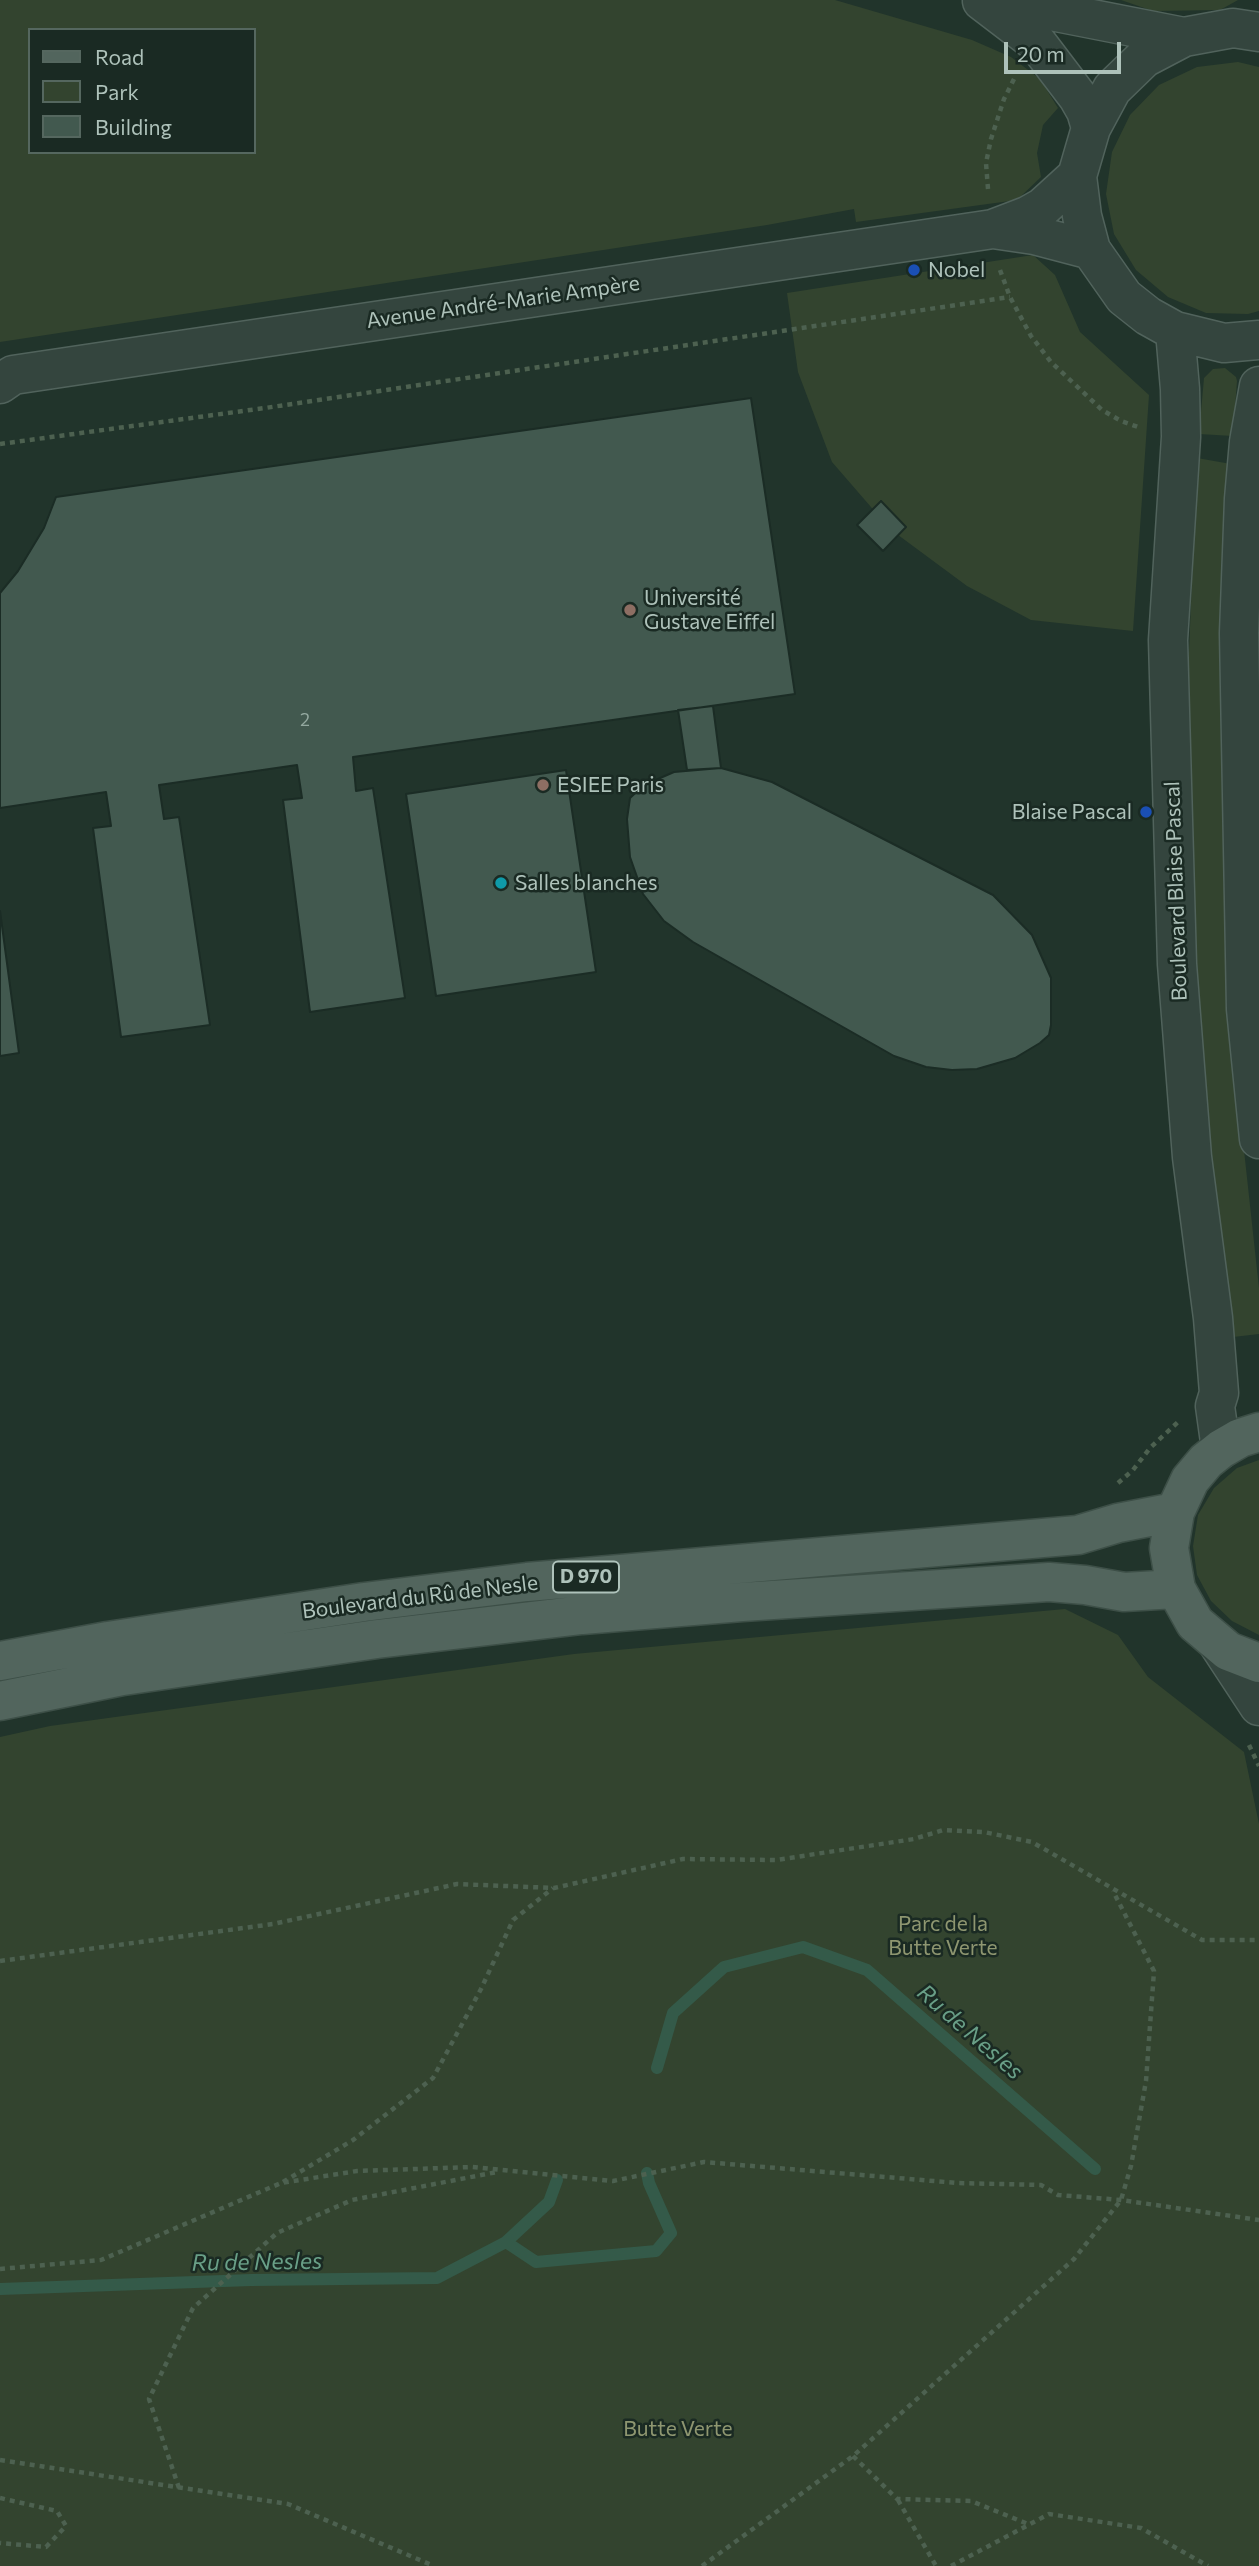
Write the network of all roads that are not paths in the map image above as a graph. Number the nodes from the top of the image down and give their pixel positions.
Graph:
1 (981, 0) edge
2 (995, 0) edge
3 (1259, 32) edge
4 (1184, 37) junction
5 (1091, 128) junction
6 (1077, 176) junction
7 (993, 229) junction
8 (1091, 250) junction
9 (1175, 331) junction
10 (1259, 340) edge
11 (4, 376) edge
12 (1259, 386) edge
13 (1257, 1088) edge
14 (1259, 1139) edge
15 (1259, 1432) edge
16 (1220, 1449) junction
17 (1175, 1512) junction
18 (1176, 1589) junction
19 (1219, 1645) junction
20 (0, 1661) edge
21 (1259, 1663) edge
22 (0, 1701) edge
23 (1259, 1706) edge

1 - 5 street
2 - 4 street
3 - 4 street
4 - 5 street
5 - 6 street
6 - 7 street, Avenue André-Marie Ampère
6 - 8 street
7 - 8 street, Avenue André-Marie Ampère
7 - 11 street, Avenue André-Marie Ampère
8 - 9 street
9 - 10 street
9 - 16 street, Boulevard Blaise Pascal
12 - 13 street
13 - 14 street
15 - 16 main road
16 - 17 main road
17 - 18 main road
17 - 20 main road, Boulevard du Rû de Nesle / D 970
18 - 19 main road
18 - 22 main road
19 - 21 main road
19 - 23 street

